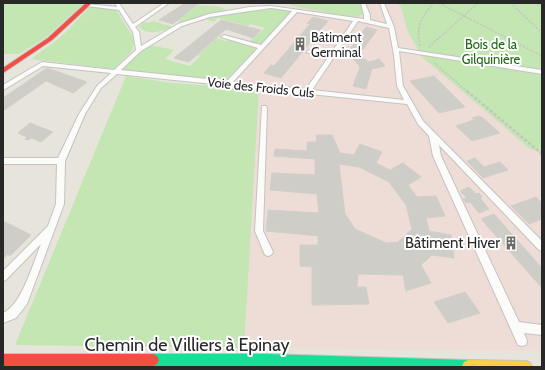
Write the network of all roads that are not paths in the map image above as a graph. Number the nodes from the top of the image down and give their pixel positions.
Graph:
1 (116, 3) edge
2 (167, 3) edge
3 (254, 3) edge
4 (264, 3) edge
5 (363, 3) edge
6 (382, 3) edge
7 (88, 4) edge
8 (271, 7) junction
9 (250, 8) junction
10 (120, 9) junction
11 (296, 10) junction
12 (356, 20) junction
13 (367, 21) junction
14 (132, 27) junction
15 (391, 27) junction
16 (224, 37) dead end
17 (262, 47) junction
18 (395, 49) junction
19 (139, 50) junction
20 (309, 52) dead end
21 (330, 58) junction
22 (3, 71) edge
23 (114, 71) junction
24 (542, 72) edge
25 (228, 84) junction
26 (3, 88) edge
27 (307, 92) junction
28 (407, 102) junction
29 (264, 108) dead end
30 (433, 135) junction
31 (3, 161) edge
32 (61, 161) junction
33 (53, 225) junction
34 (542, 247) edge
35 (268, 252) dead end
36 (3, 277) edge
37 (3, 318) edge
38 (515, 326) junction
39 (542, 330) edge
40 (522, 341) dead end
41 (3, 360) edge
42 (371, 366) edge
43 (526, 367) edge

1 - 10 lane
2 - 14 lane
3 - 9 lane
4 - 8 lane
5 - 13 lane
6 - 15 lane
7 - 10 lane
7 - 22 street
8 - 9 lane
8 - 11 lane
9 - 19 lane
10 - 14 lane
11 - 12 lane
11 - 17 lane
12 - 13 lane
12 - 21 lane
13 - 15 lane
14 - 19 lane
15 - 18 lane
16 - 17 lane
17 - 25 lane
18 - 24 lane
18 - 28 lane
19 - 23 lane
20 - 21 lane
21 - 27 lane
23 - 25 lane, Voie des Froids Culs
23 - 26 lane, Voie des Froids Culs
23 - 32 lane
25 - 27 lane, Voie des Froids Culs
27 - 28 lane, Voie des Froids Culs
28 - 30 lane
29 - 35 lane
30 - 34 lane
30 - 38 lane
31 - 32 lane
32 - 33 lane
33 - 36 lane
33 - 37 lane
38 - 39 lane
38 - 40 lane
41 - 42 street, Chemin de Villiers à Epinay
42 - 43 street, Chemin de Villiers à Epinay

